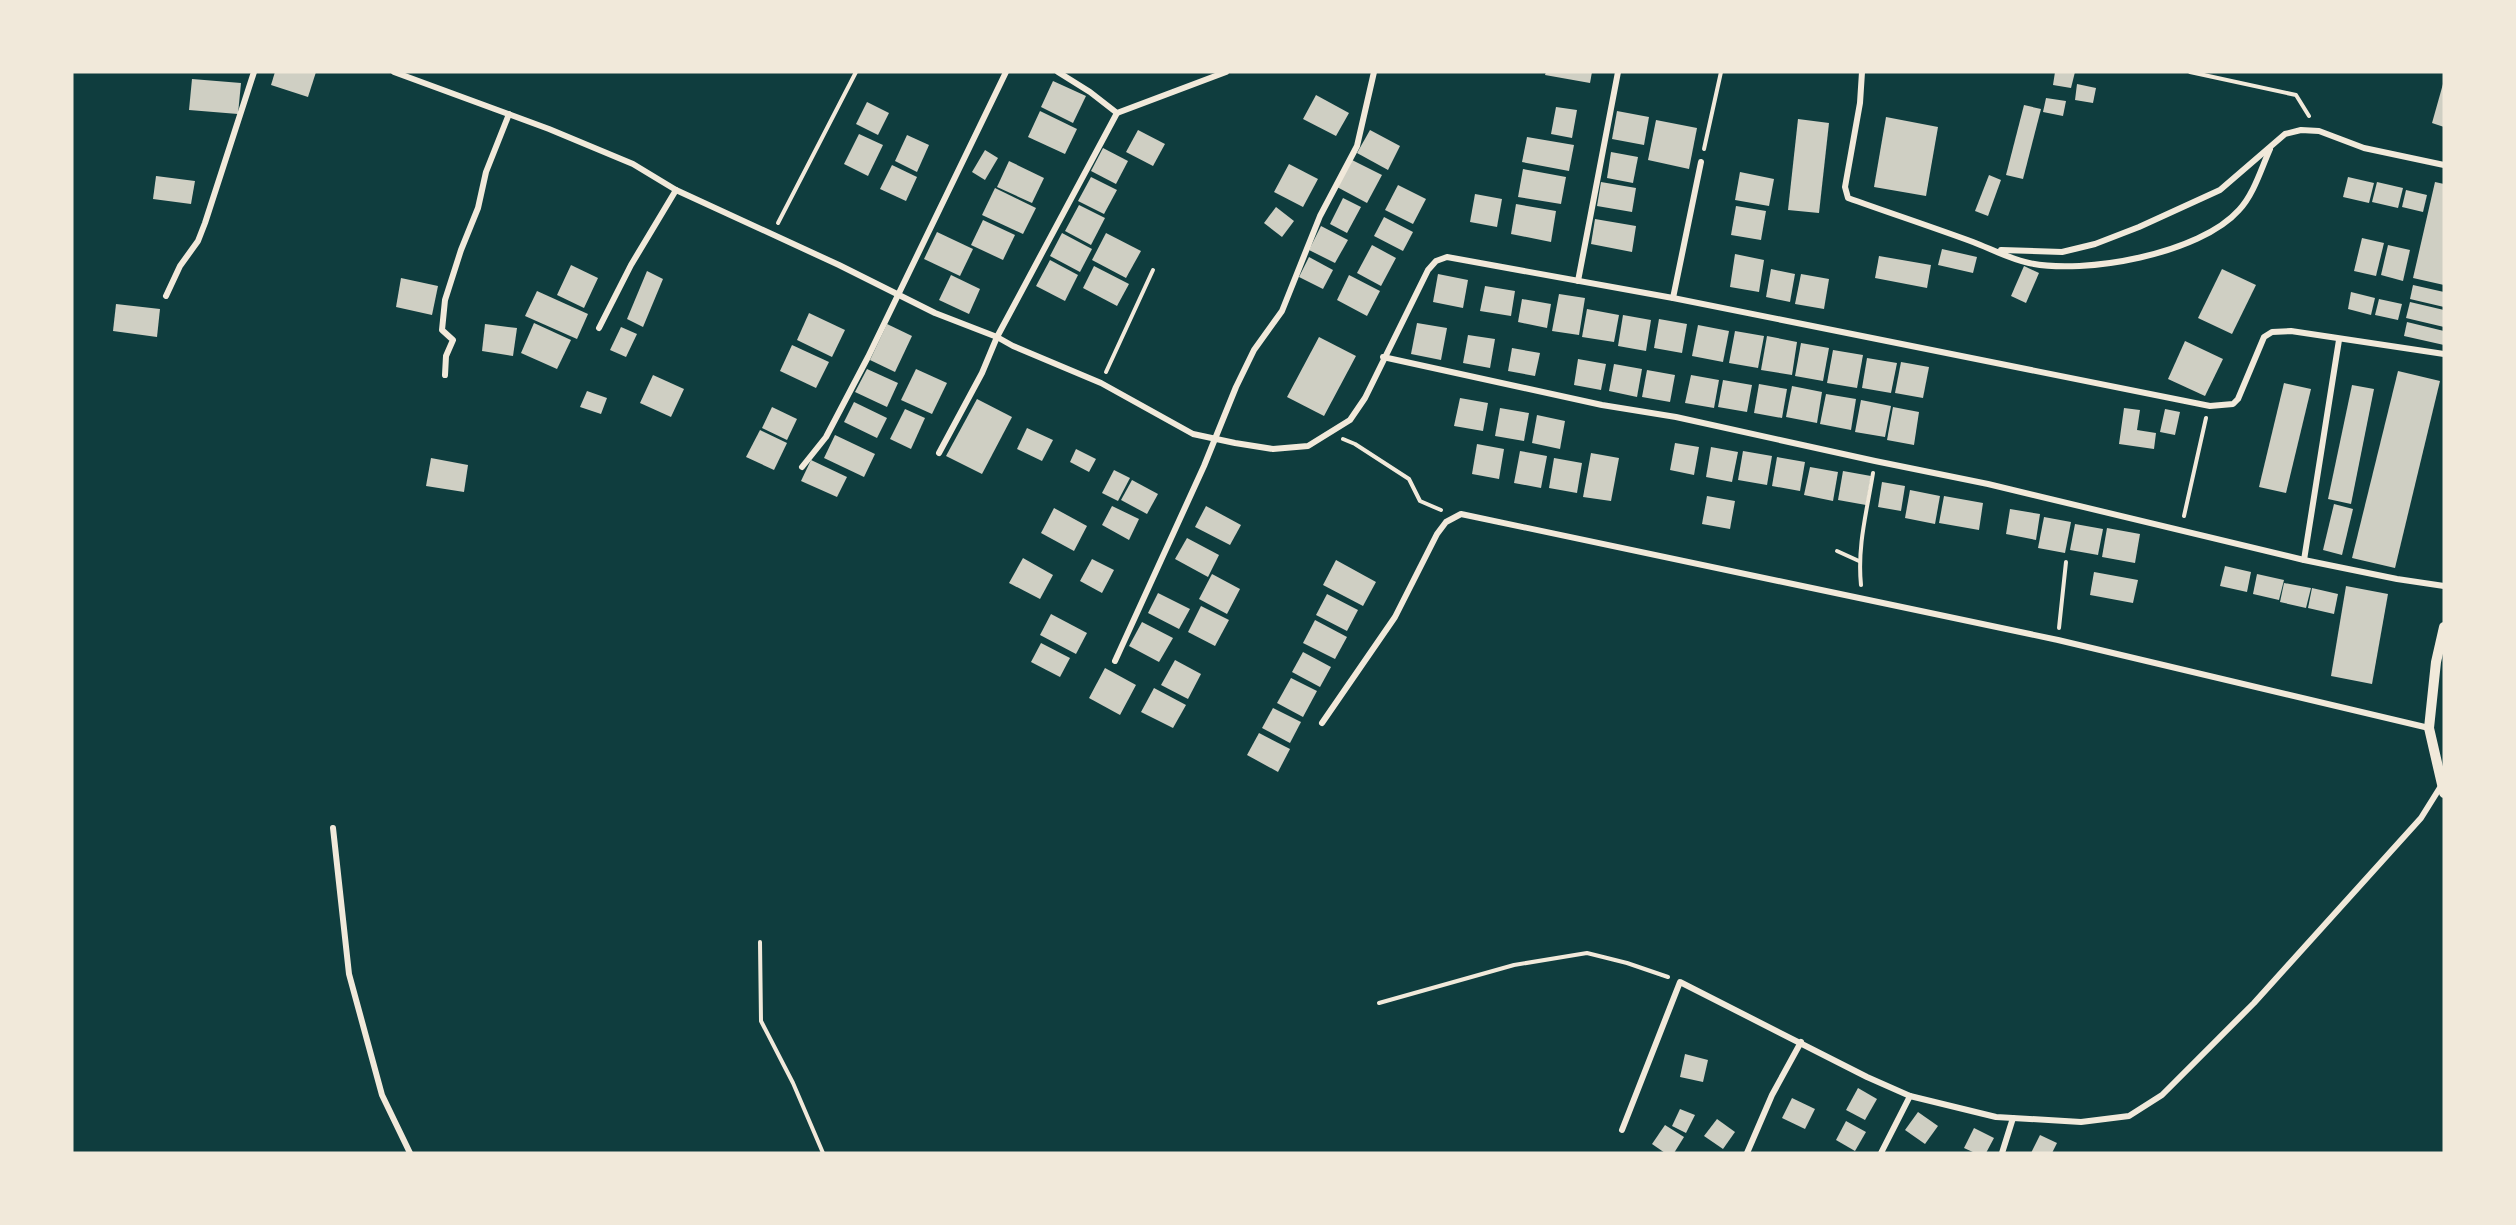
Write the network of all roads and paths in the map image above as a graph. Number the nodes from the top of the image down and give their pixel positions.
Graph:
1 (255, 72) edge
2 (394, 72) edge
3 (856, 72) edge
4 (1006, 72) edge
5 (1058, 72) edge
6 (1226, 72) edge
7 (1374, 72) edge
8 (1618, 72) edge
9 (1721, 72) edge
10 (1862, 72) edge
11 (2190, 72) edge
12 (509, 114) junction
13 (1117, 114) junction
14 (2319, 131) junction
15 (2270, 149) junction
16 (1701, 162) joint
17 (2444, 165) edge
18 (676, 190) junction
19 (771, 234) junction
20 (1994, 250) junction
21 (1153, 270) dead end
22 (1578, 281) junction
23 (897, 293) junction
24 (166, 296) dead end
25 (1672, 298) junction
26 (599, 328) dead end
27 (998, 336) junction
28 (2339, 340) junction
29 (2444, 354) edge
30 (1383, 357) junction
31 (445, 375) dead end
32 (1101, 383) junction
33 (2210, 406) junction
34 (1328, 434) junction
35 (1215, 438) junction
36 (939, 453) dead end
37 (1875, 461) junction
38 (802, 467) dead end
39 (1420, 501) dead end
40 (2180, 531) junction
41 (1838, 551) dead end
42 (2304, 560) junction
43 (1859, 561) junction
44 (2066, 562) dead end
45 (2444, 586) edge
46 (1861, 597) junction
47 (2444, 627) edge
48 (2058, 640) junction
49 (1115, 661) dead end
50 (1322, 723) dead end
51 (2429, 728) junction
52 (2443, 788) edge
53 (333, 828) dead end
54 (760, 942) dead end
55 (1680, 982) junction
56 (1379, 1003) dead end
57 (1800, 1042) junction
58 (1910, 1096) junction
59 (2013, 1118) junction
60 (1622, 1130) dead end
61 (410, 1153) edge
62 (823, 1153) edge
63 (1748, 1153) edge
64 (1881, 1153) edge
65 (2002, 1153) edge

1 - 24 street
2 - 12 street
3 - 19 path
4 - 23 street
5 - 13 street
6 - 13 street
7 - 35 street
8 - 22 street
9 - 16 path
10 - 20 street
11 - 14 path
12 - 18 street
12 - 31 street
13 - 27 street
14 - 15 street
14 - 17 street
15 - 20 street
15 - 20 street
16 - 25 street
18 - 19 street
18 - 26 street
19 - 23 street
21 - 32 path
22 - 25 street
22 - 30 street
23 - 27 street
23 - 38 street
25 - 33 street
27 - 32 street
27 - 36 street
28 - 29 street
28 - 33 street
28 - 42 street
30 - 34 street
30 - 37 street
32 - 35 street
33 - 40 path
34 - 35 street
34 - 39 path
35 - 49 street
37 - 40 street
37 - 43 path
40 - 42 street
41 - 43 path
42 - 45 street
43 - 46 path
44 - 48 path
46 - 48 street
46 - 50 street
47 - 51 street
48 - 51 street
51 - 52 street
52 - 59 street
53 - 61 street
54 - 62 path
55 - 56 path
55 - 57 street
55 - 60 street
57 - 58 street
57 - 63 street
58 - 59 street
58 - 64 street
59 - 65 street

